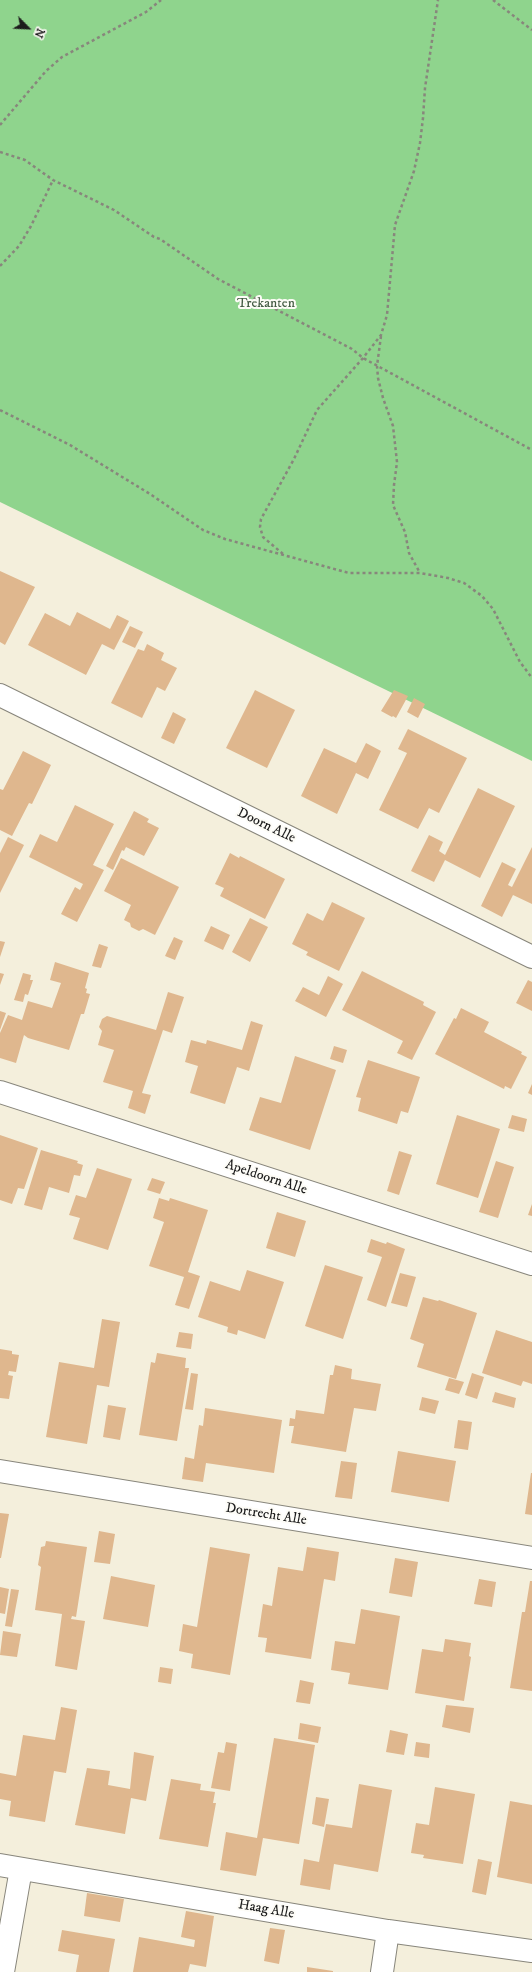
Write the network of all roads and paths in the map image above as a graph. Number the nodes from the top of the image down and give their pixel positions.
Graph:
1 (161, 0) edge
2 (438, 0) edge
3 (492, 0) edge
4 (532, 30) edge
5 (0, 124) edge
6 (0, 152) edge
7 (53, 180) junction
8 (0, 266) edge
9 (381, 335) junction
10 (363, 358) junction
11 (378, 366) junction
12 (0, 410) edge
13 (532, 450) edge
14 (284, 555) junction
15 (420, 573) junction
16 (532, 678) edge
17 (0, 695) edge
18 (532, 957) edge
19 (0, 1092) edge
20 (532, 1264) edge
21 (0, 1471) edge
22 (532, 1558) edge
23 (0, 1865) edge
24 (22, 1869) junction
25 (388, 1931) junction
26 (532, 1951) edge
27 (4, 1972) edge
28 (382, 1972) edge

1 - 5 path
2 - 9 path
3 - 4 path
6 - 7 path
7 - 8 path
7 - 10 path
9 - 10 path
9 - 11 path
10 - 11 path
10 - 14 path
11 - 13 path
11 - 15 path
12 - 14 path
14 - 15 path
15 - 16 path
17 - 18 street, Doorn Alle
19 - 20 street, Apeldoorn Alle
21 - 22 street, Dortrecht Alle
23 - 24 street, Haag Alle
24 - 25 street, Haag Alle
24 - 27 street
25 - 26 street, Haag Alle
25 - 28 street

